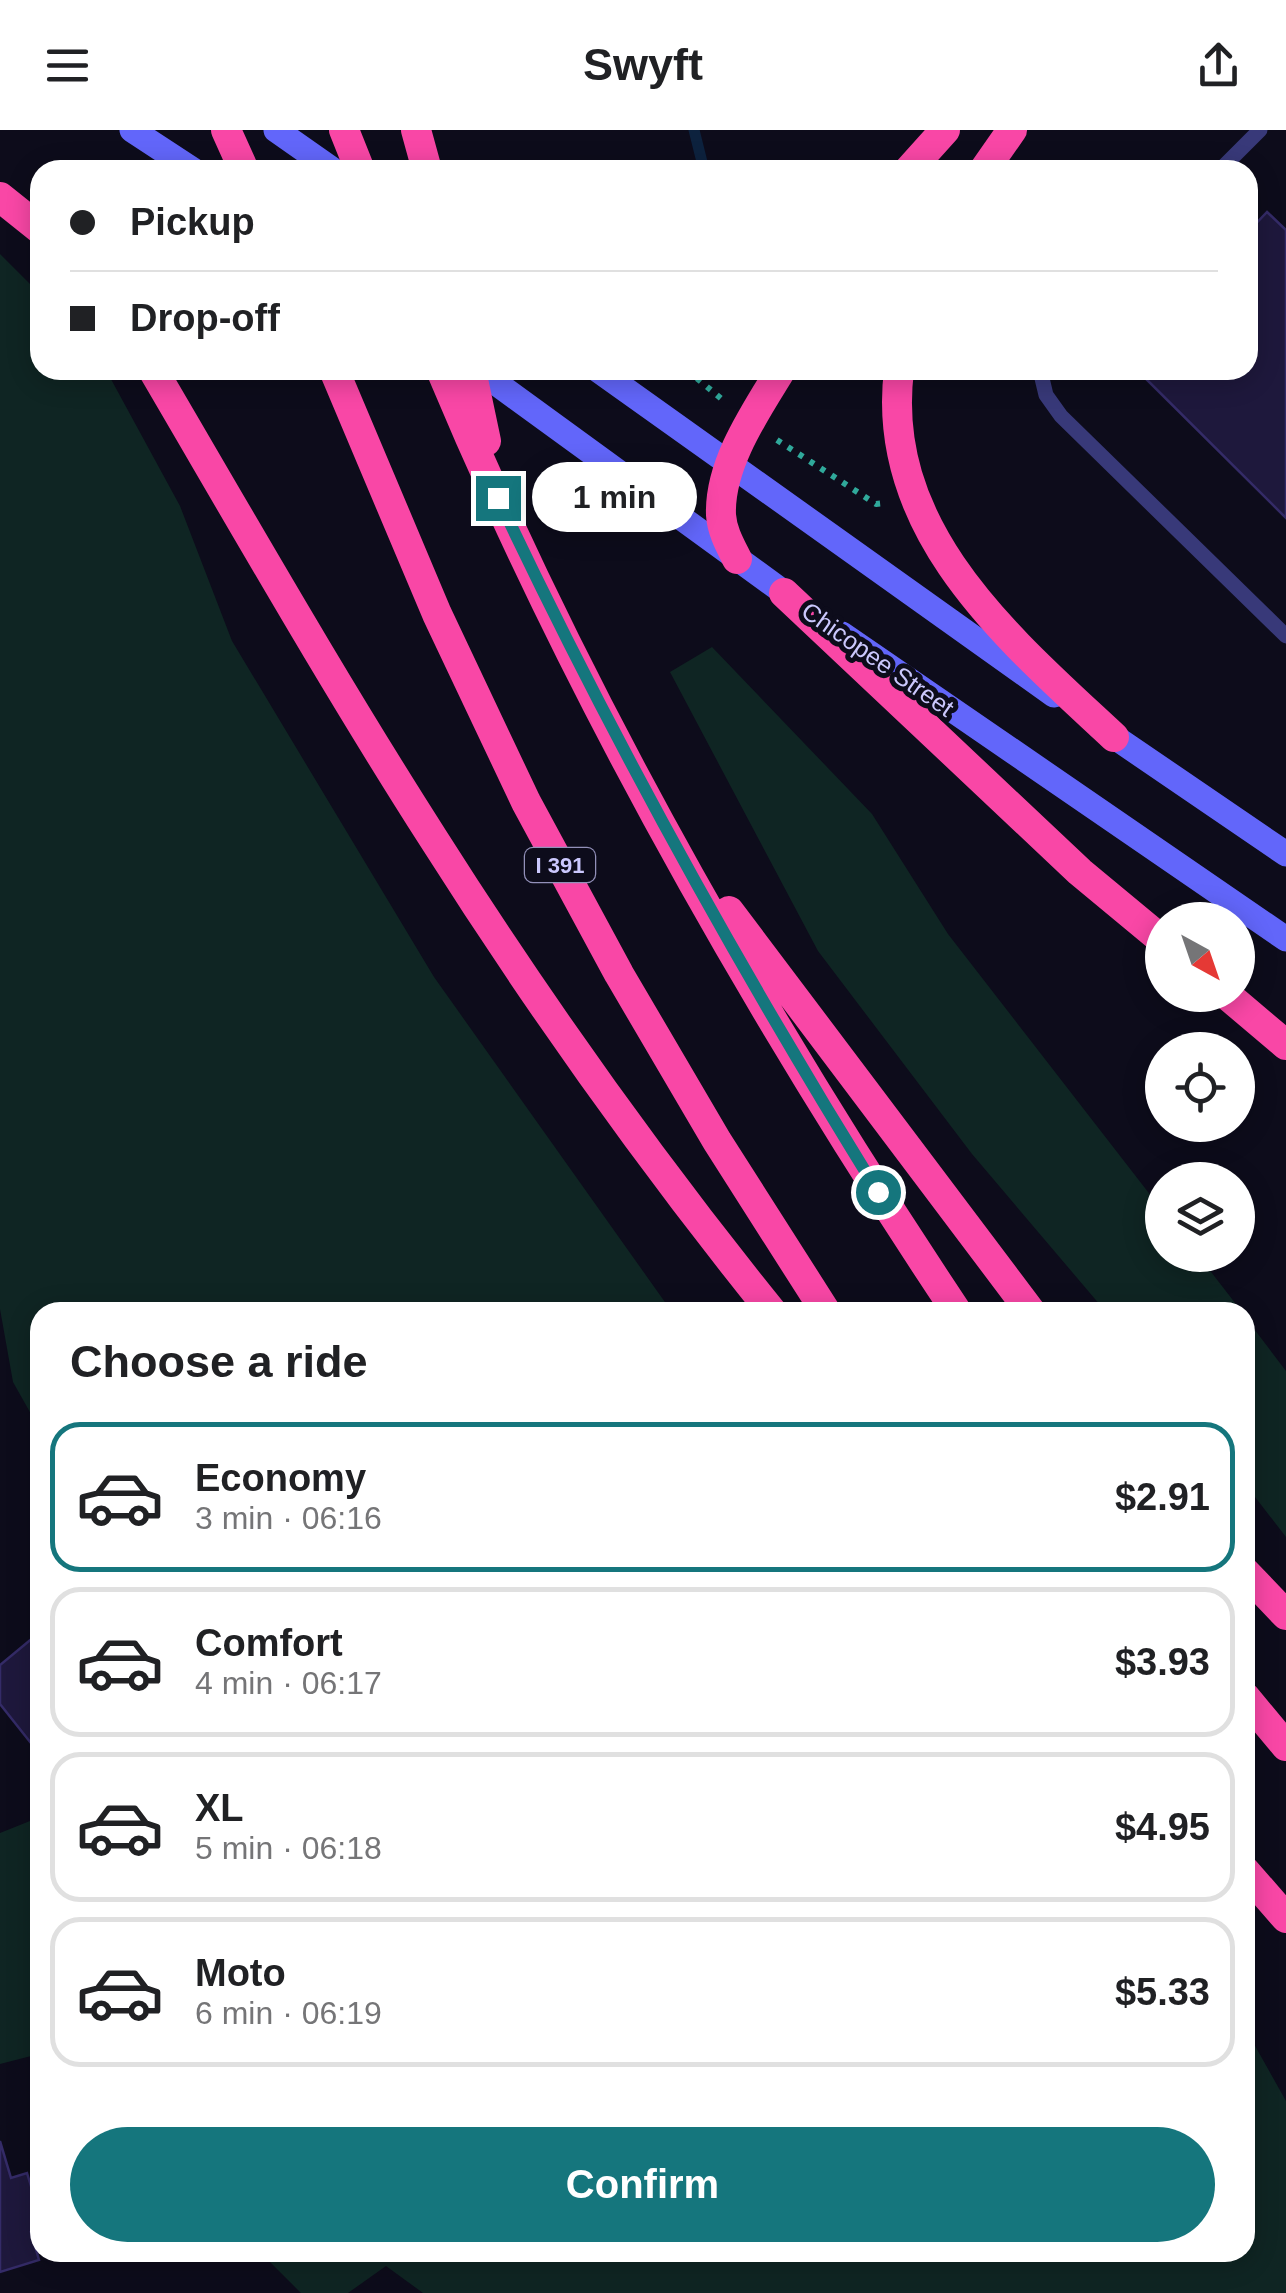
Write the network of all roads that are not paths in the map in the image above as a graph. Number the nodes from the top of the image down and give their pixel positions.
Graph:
1 (132, 130) edge
2 (226, 130) edge
3 (246, 130) edge
4 (276, 130) edge
5 (344, 130) edge
6 (416, 130) edge
7 (945, 130) edge
8 (1012, 130) edge
9 (1260, 130) edge
10 (178, 160) edge
11 (240, 160) edge
12 (256, 160) edge
13 (319, 160) edge
14 (356, 160) edge
15 (424, 160) edge
16 (919, 160) edge
17 (991, 160) edge
18 (1230, 160) edge
19 (0, 196) edge
20 (30, 221) edge
21 (159, 380) edge
22 (339, 380) edge
23 (445, 380) edge
24 (476, 380) edge
25 (488, 380) edge
26 (612, 380) edge
27 (775, 380) edge
28 (899, 380) edge
29 (1042, 380) edge
30 (731, 466) junction
31 (498, 498) junction
32 (737, 559) junction
33 (784, 593) junction
34 (1286, 636) edge
35 (1114, 737) junction
36 (656, 812) junction
37 (1286, 854) edge
38 (1145, 926) edge
39 (1286, 939) edge
40 (1247, 1012) edge
41 (1286, 1045) edge
42 (764, 1302) edge
43 (820, 1302) edge
44 (951, 1302) edge
45 (1023, 1302) edge
46 (1255, 1582) edge
47 (1286, 1615) edge
48 (1255, 1709) edge
49 (1286, 1746) edge
50 (1255, 1882) edge
51 (1286, 1918) edge

1 - 10 main road
2 - 11 highway
3 - 12 highway
4 - 13 main road
5 - 14 highway
6 - 15 highway
7 - 16 highway
8 - 17 highway
9 - 18 lane
19 - 20 highway
21 - 42 highway
22 - 43 highway, I 391
23 - 31 highway
24 - 31 highway
25 - 32 main road, Chicopee Street
26 - 30 main road
27 - 30 highway
28 - 35 highway
29 - 34 lane
30 - 32 highway
30 - 35 main road
31 - 36 highway
32 - 33 main road, Chicopee Street
33 - 38 highway
33 - 39 main road, Chicopee Street
35 - 37 main road
36 - 44 highway
36 - 45 highway
40 - 41 highway
46 - 47 highway
48 - 49 highway
50 - 51 highway

